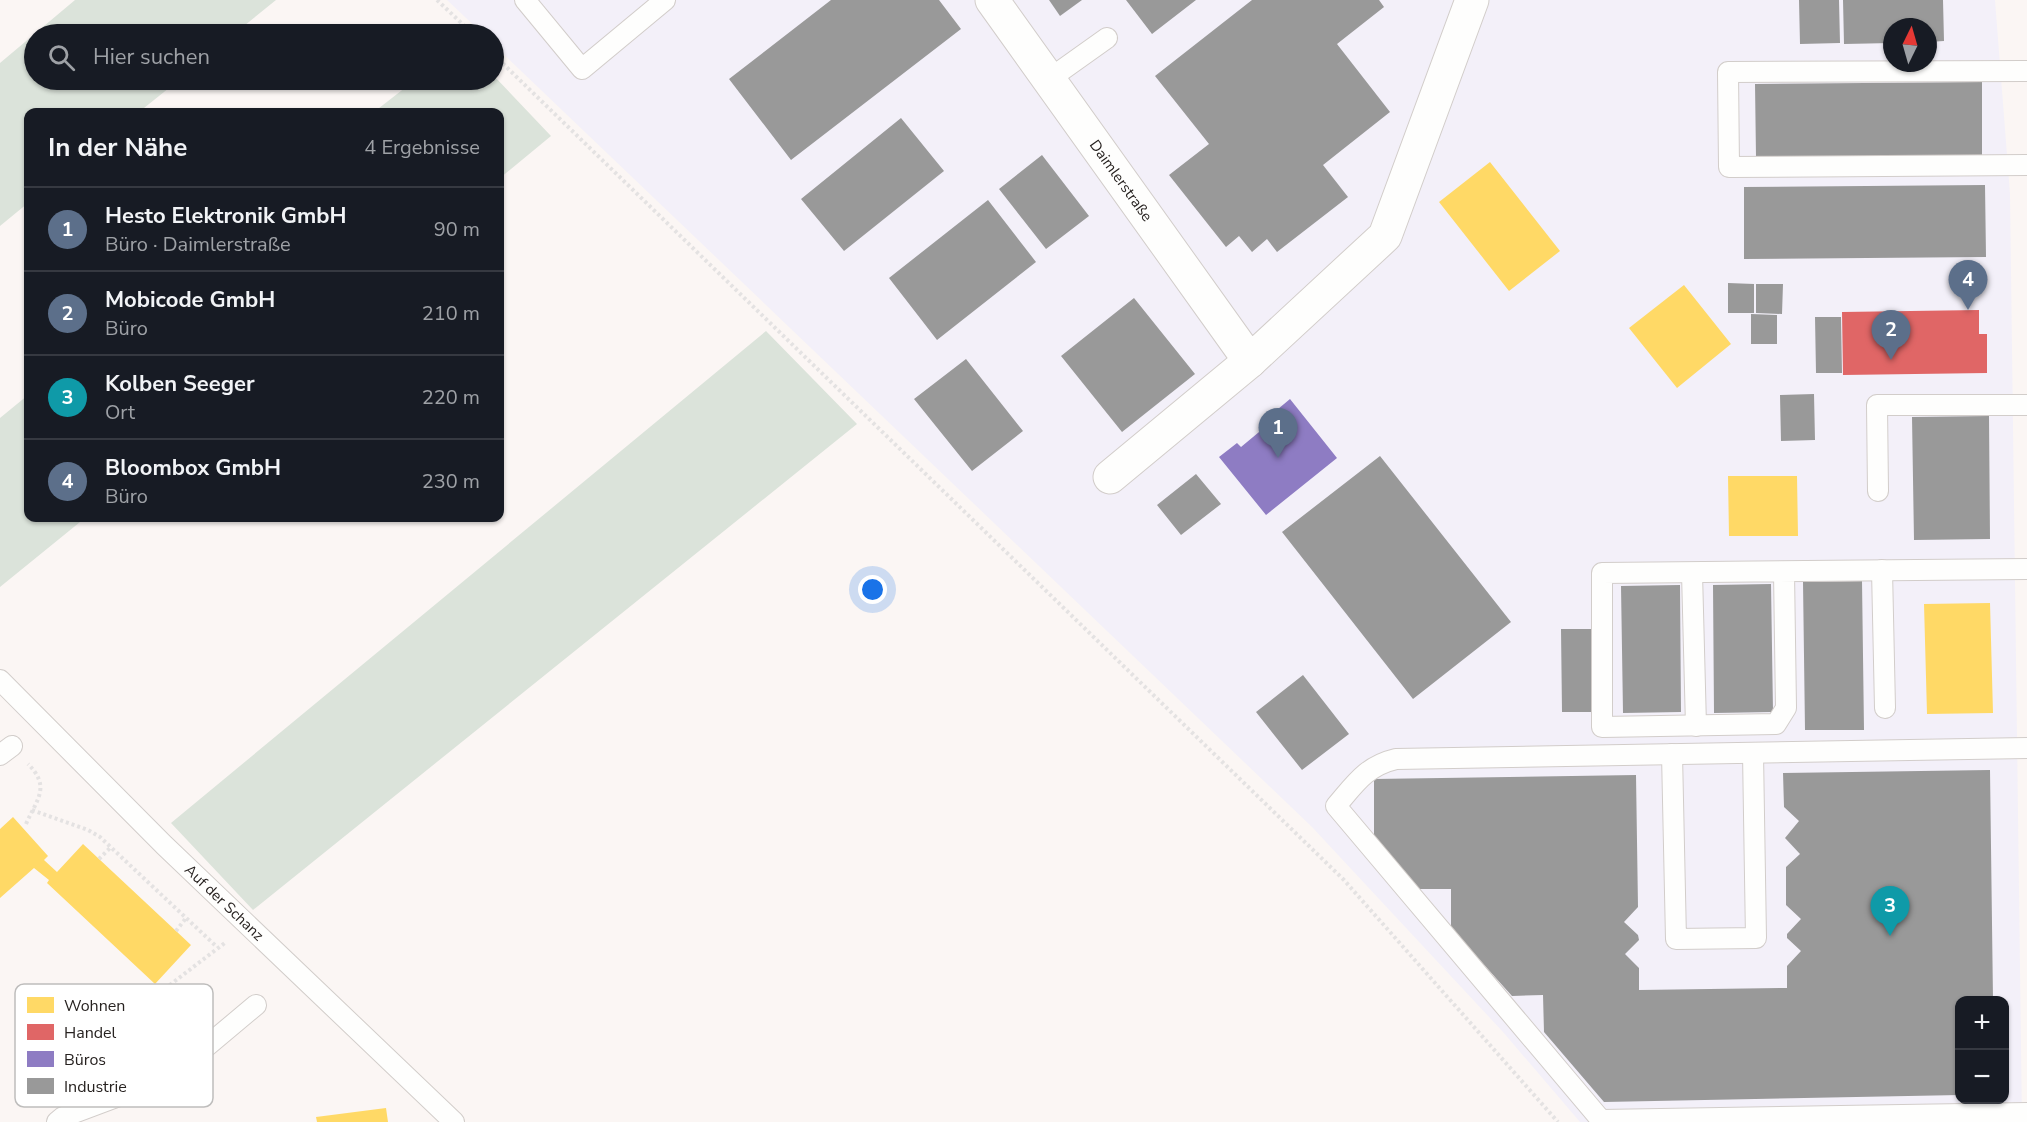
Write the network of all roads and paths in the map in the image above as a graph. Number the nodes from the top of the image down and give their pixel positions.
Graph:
1 (437, 0) edge
2 (525, 0) edge
3 (665, 0) edge
4 (992, 0) edge
5 (1472, 0) edge
6 (462, 24) edge
7 (1107, 38) dead end
8 (504, 65) edge
9 (2027, 71) edge
10 (1048, 80) junction
11 (2027, 165) edge
12 (1250, 361) junction
13 (2027, 405) edge
14 (1110, 477) dead end
15 (1878, 491) dead end
16 (2027, 569) edge
17 (1882, 570) junction
18 (1784, 572) junction
19 (1692, 573) junction
20 (0, 680) edge
21 (1885, 708) dead end
22 (1696, 726) junction
23 (2027, 748) edge
24 (6, 750) edge
25 (1753, 753) junction
26 (1672, 754) junction
27 (32, 810) junction
28 (26, 824) dead end
29 (111, 847) junction
30 (99, 859) dead end
31 (186, 918) junction
32 (176, 931) dead end
33 (170, 984) edge
34 (256, 1005) dead end
35 (213, 1041) edge
36 (90, 1107) edge
37 (2027, 1113) edge
38 (57, 1122) edge
39 (454, 1122) edge
40 (1557, 1122) edge

1 - 6 path
2 - 3 lane
4 - 10 street, Daimlerstraße
5 - 12 street
7 - 10 lane
8 - 40 path
9 - 11 lane
10 - 12 street, Daimlerstraße
12 - 14 street
13 - 15 lane
16 - 17 lane
17 - 18 lane
17 - 21 lane
18 - 19 lane
18 - 22 lane
19 - 22 lane
19 - 22 lane
20 - 39 lane, Auf der Schanz
23 - 25 lane
24 - 27 path
25 - 26 lane
25 - 26 lane
26 - 37 lane
27 - 28 path
27 - 29 path
29 - 30 path
29 - 31 path
31 - 32 path
31 - 33 path
34 - 35 lane
36 - 38 lane

